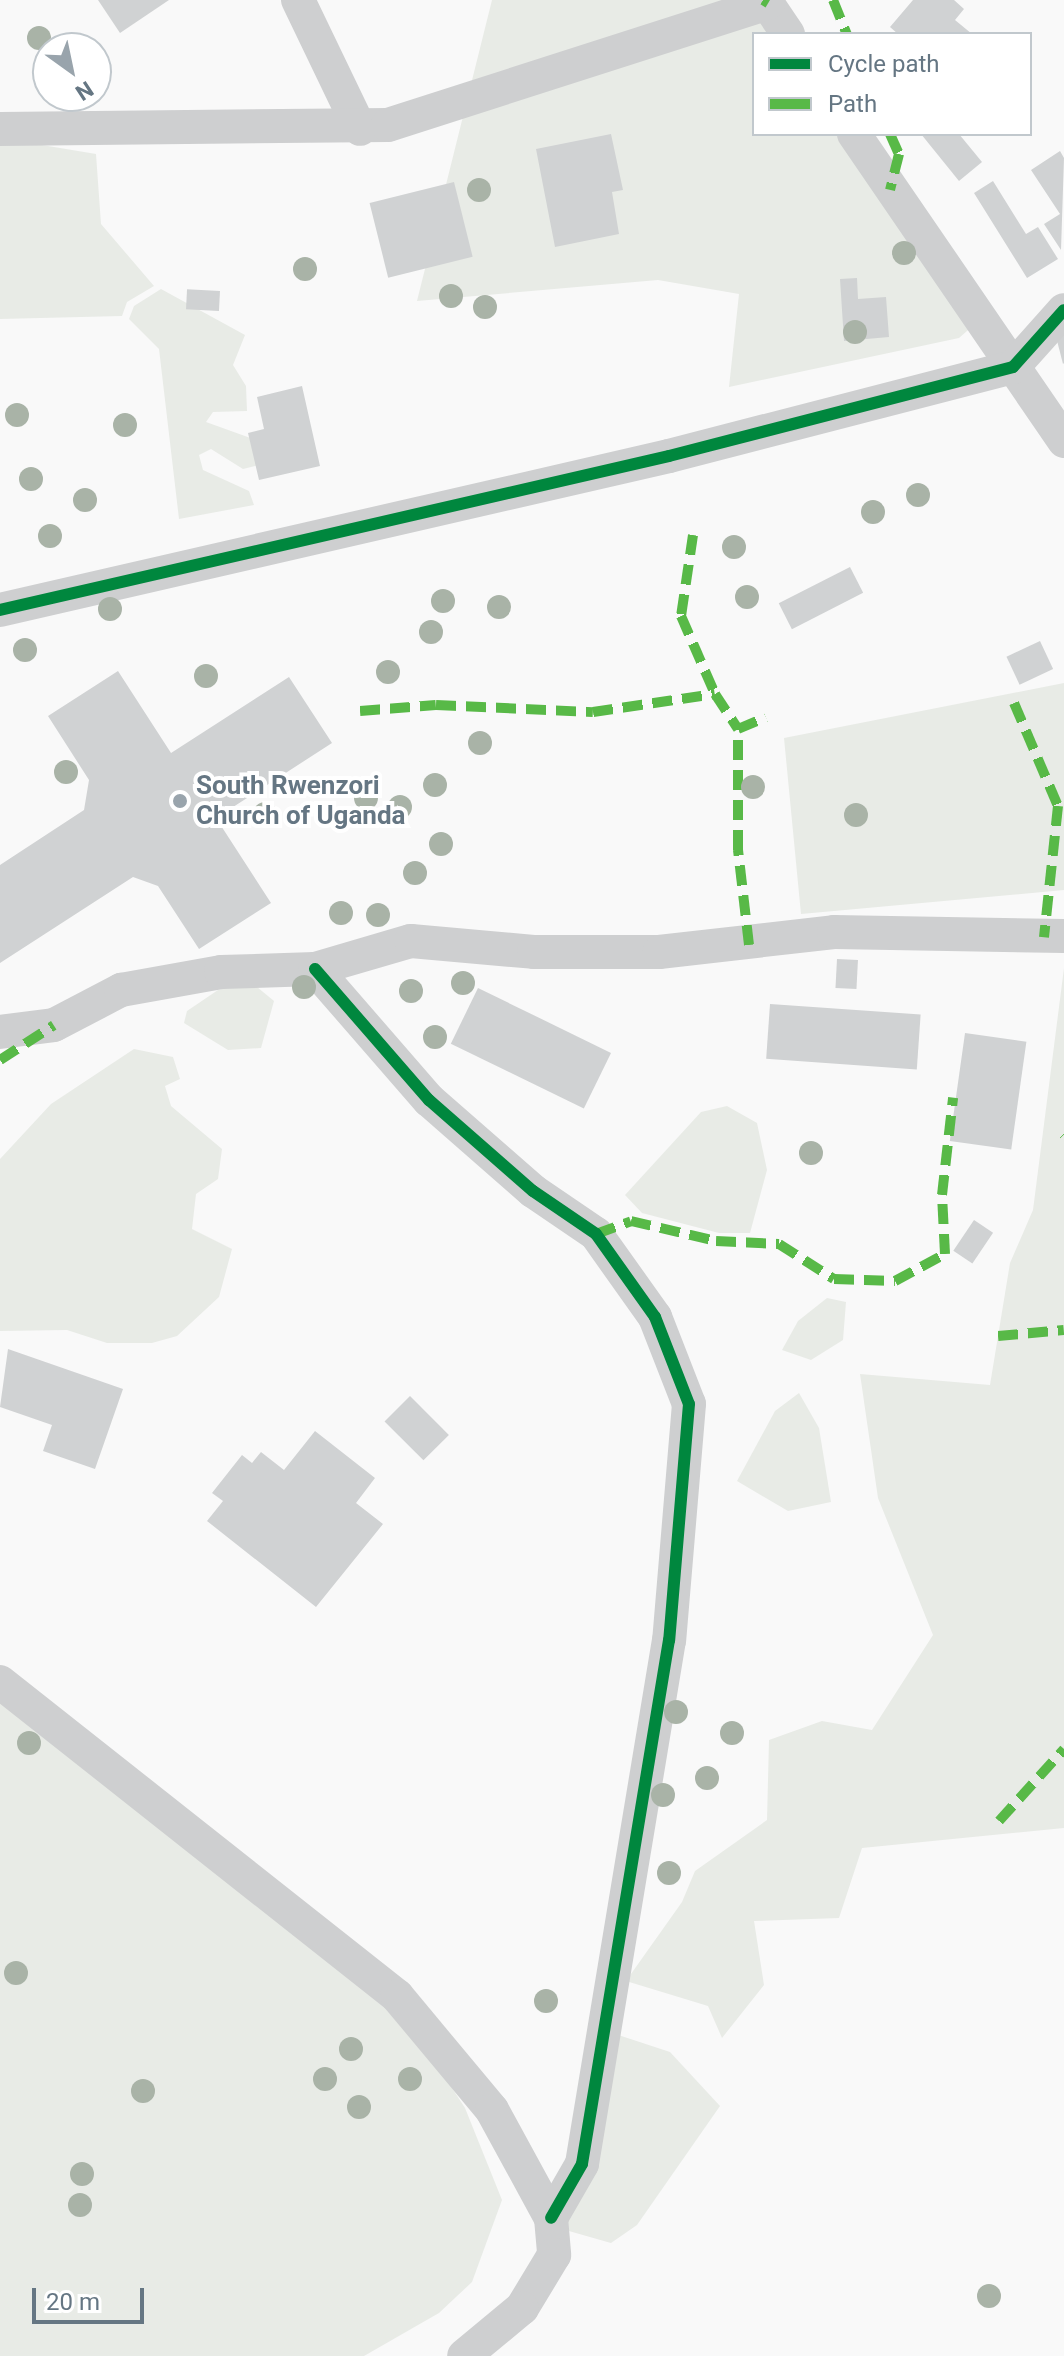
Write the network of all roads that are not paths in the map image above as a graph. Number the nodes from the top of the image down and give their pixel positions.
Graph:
1 (298, 0) edge
2 (766, 2) edge
3 (787, 32) edge
4 (0, 129) edge
5 (360, 129) junction
6 (855, 136) edge
7 (1064, 310) edge
8 (1013, 367) junction
9 (1064, 441) edge
10 (2, 615) edge
11 (1064, 936) edge
12 (315, 969) junction
13 (0, 1032) edge
14 (0, 1682) edge
15 (551, 2218) junction
16 (464, 2356) edge

1 - 5 street
2 - 3 street
2 - 5 street
4 - 5 street
6 - 8 street
7 - 8 street
8 - 9 street
8 - 10 street
11 - 12 street
12 - 13 street
12 - 15 street
14 - 15 street
15 - 16 street

